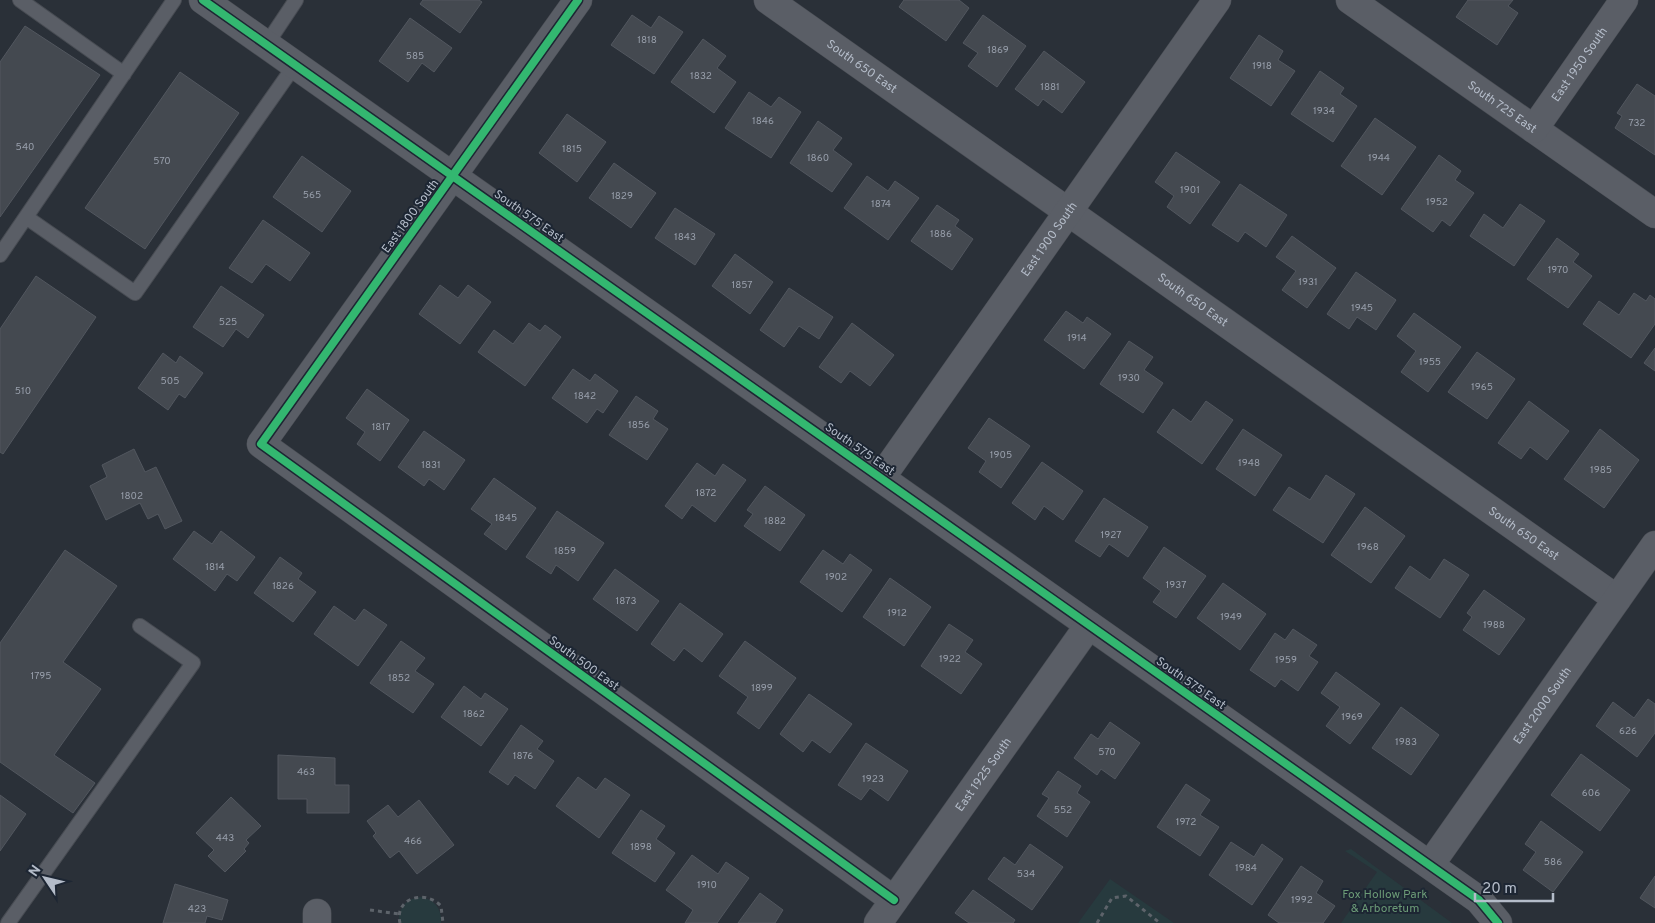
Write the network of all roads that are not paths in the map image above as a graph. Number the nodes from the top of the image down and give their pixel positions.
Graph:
1 (20, 0) edge
2 (174, 0) edge
3 (203, 0) edge
4 (296, 0) edge
5 (578, 0) edge
6 (768, 0) edge
7 (1217, 0) edge
8 (1350, 0) edge
9 (1624, 0) edge
10 (266, 45) junction
11 (295, 65) junction
12 (124, 74) junction
13 (1534, 129) junction
14 (452, 176) junction
15 (1068, 212) junction
16 (1655, 214) edge
17 (26, 217) junction
18 (0, 255) edge
19 (261, 444) joint
20 (881, 478) junction
21 (1655, 545) edge
22 (1617, 599) junction
23 (1089, 625) junction
24 (140, 626) dead end
25 (1430, 865) junction
26 (894, 900) junction
27 (8, 923) edge
28 (878, 923) edge
29 (1498, 923) edge

1 - 12 lane
2 - 12 lane
3 - 10 street, South 575 East
4 - 10 lane
5 - 14 street, East 1800 South
6 - 15 street, South 650 East
7 - 15 street, East 1900 South
8 - 13 street, South 725 East
9 - 13 street, East 1950 South
10 - 11 street, South 575 East
11 - 14 street, South 575 East
11 - 17 lane
12 - 17 lane
13 - 16 street, South 725 East
14 - 19 street, East 1800 South
14 - 20 street, South 575 East
15 - 20 street, East 1900 South
15 - 22 street, South 650 East
17 - 18 lane
19 - 26 street, South 500 East
20 - 23 street, South 575 East
21 - 22 street, East 2000 South
22 - 25 street, East 2000 South
23 - 25 street, South 575 East
23 - 26 street, East 1925 South
24 - 27 lane
25 - 29 street, South 575 East
26 - 28 street, East 1925 South

